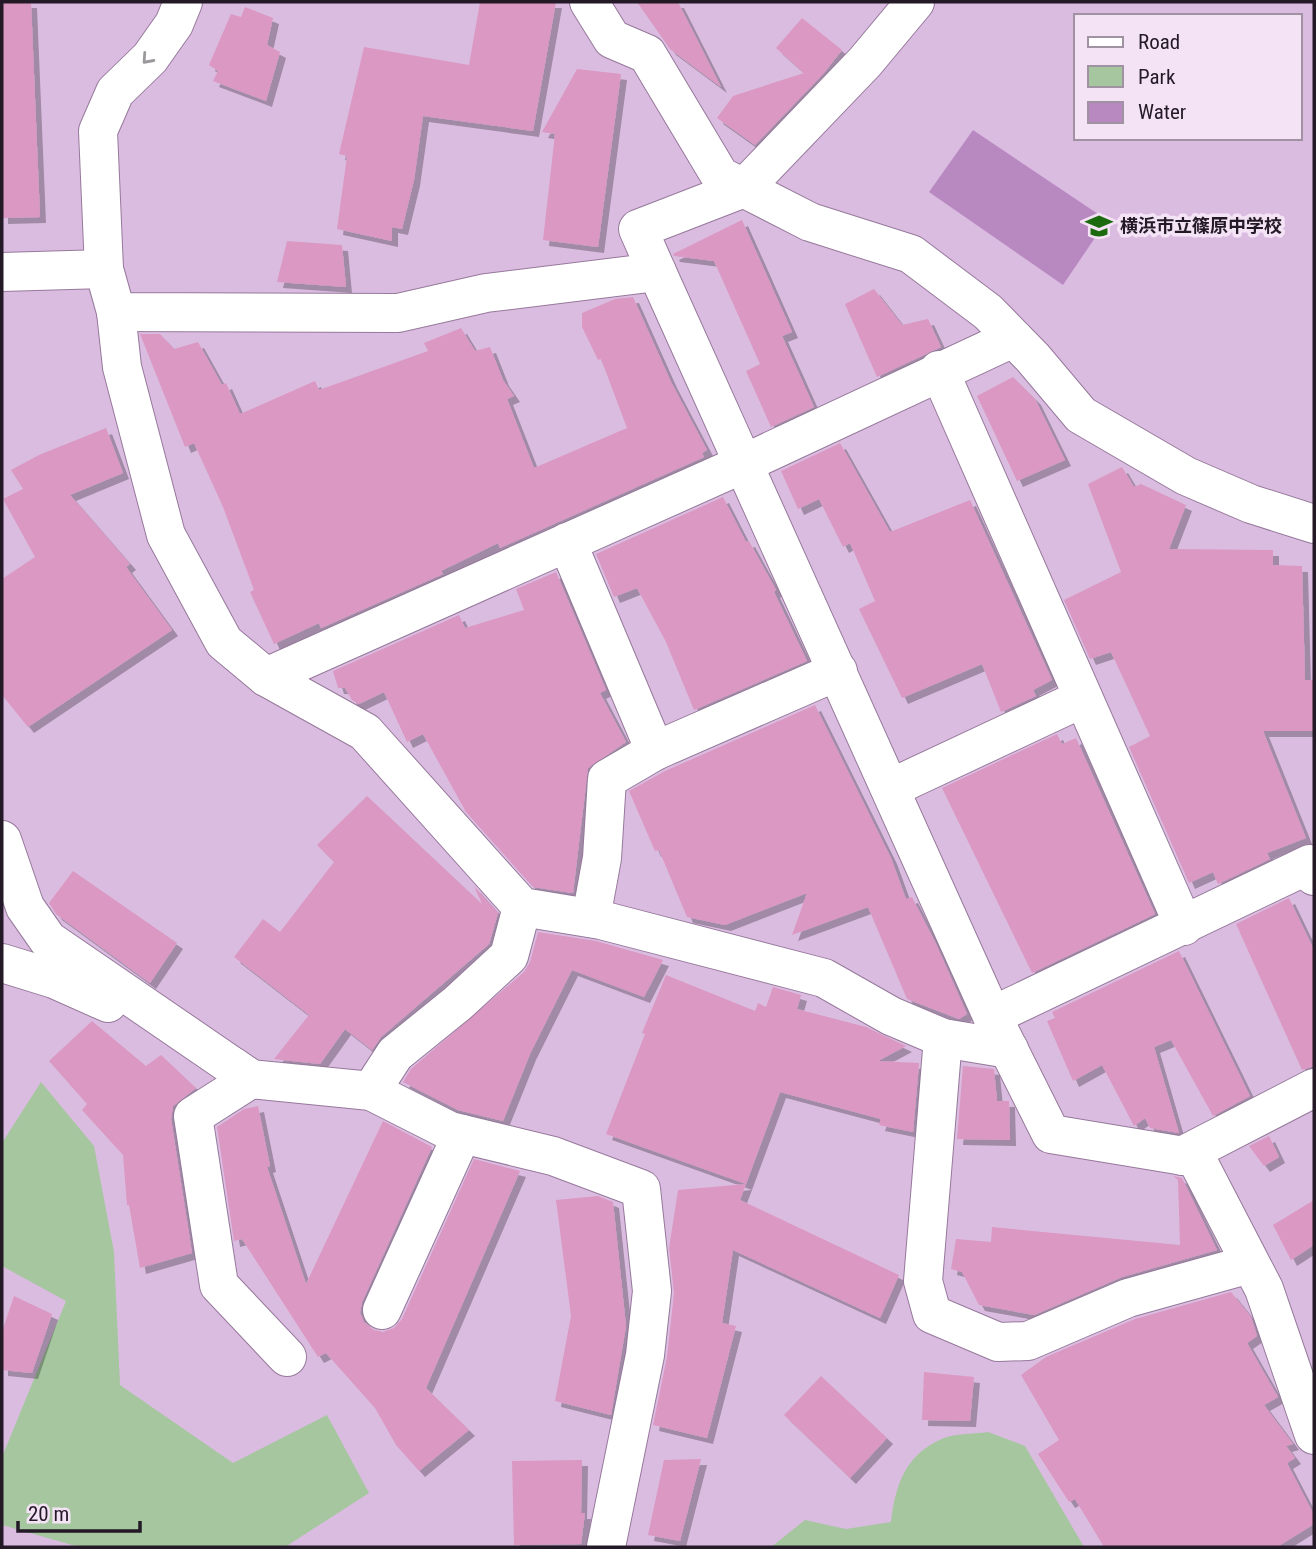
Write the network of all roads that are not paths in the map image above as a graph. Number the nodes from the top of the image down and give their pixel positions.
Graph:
1 (183, 2) edge
2 (589, 2) edge
3 (915, 2) edge
4 (744, 188) junction
5 (104, 269) junction
6 (2, 272) edge
7 (657, 272) junction
8 (116, 312) junction
9 (1013, 338) junction
10 (939, 370) junction
11 (745, 463) junction
12 (1314, 524) edge
13 (567, 542) junction
14 (838, 671) junction
15 (266, 677) junction
16 (1083, 698) junction
17 (655, 751) junction
18 (891, 788) junction
19 (2, 840) edge
20 (1313, 867) edge
21 (522, 907) junction
22 (591, 918) junction
23 (1184, 926) junction
24 (2, 963) edge
25 (992, 1016) junction
26 (943, 1038) junction
27 (201, 1044) junction
28 (1009, 1049) junction
29 (251, 1079) junction
30 (1314, 1088) edge
31 (372, 1091) junction
32 (462, 1134) junction
33 (1182, 1156) junction
34 (1250, 1264) junction
35 (382, 1310) dead end
36 (287, 1357) dead end
37 (1314, 1435) edge
38 (606, 1547) edge

1 -> 5 street
2 - 4 street
3 - 4 street
4 - 7 street
4 - 9 street
5 - 6 street
5 - 8 street
7 - 8 street
7 - 11 street
8 - 15 street
9 - 10 street
9 - 12 street
10 - 11 street
10 - 16 street
11 - 13 street
11 - 14 street
13 - 15 street
13 - 17 street
14 - 17 street
14 - 18 street
15 - 21 street
16 - 18 street
16 - 23 street
17 - 22 street
18 - 25 street
19 - 27 street
20 - 23 street
21 - 22 street
21 - 31 street
22 - 26 street
23 - 25 street
24 - 27 street
25 - 28 street
26 - 28 street
26 - 34 street
27 - 29 street
28 - 33 street
29 - 31 street
29 - 36 street
30 - 33 street
31 - 32 street
32 - 35 street
32 - 38 street
33 - 34 street
34 - 37 street

